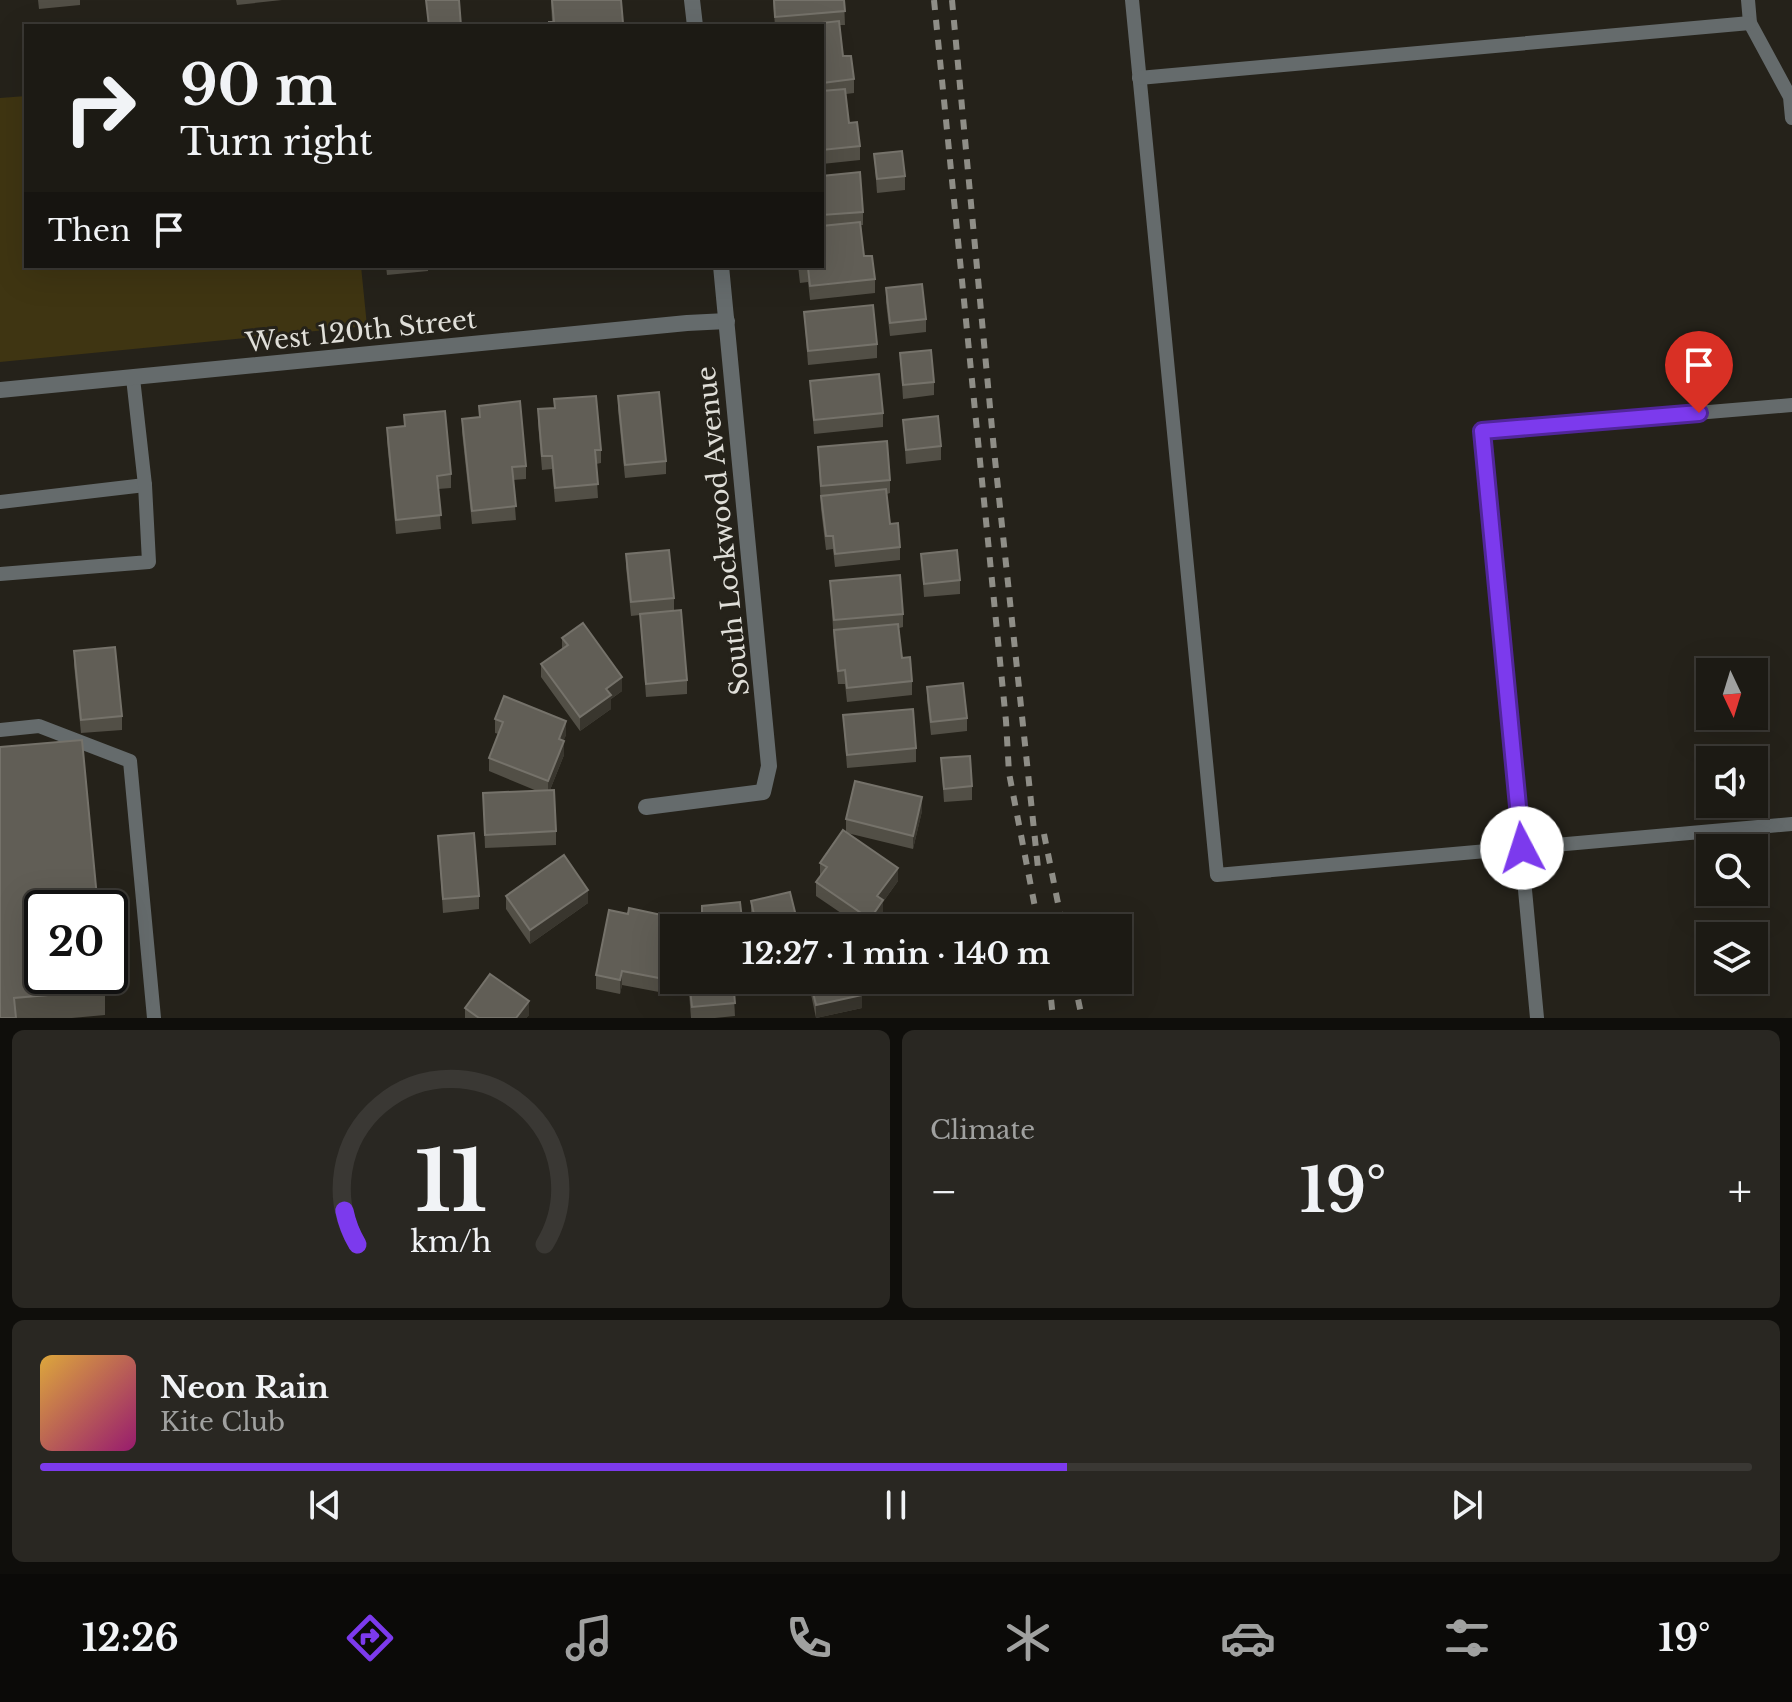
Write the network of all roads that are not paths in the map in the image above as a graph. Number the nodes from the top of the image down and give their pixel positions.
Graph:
1 (692, 0) edge
2 (1132, 0) edge
3 (1748, 0) edge
4 (1750, 23) junction
5 (695, 24) edge
6 (1139, 78) junction
7 (1792, 118) edge
8 (721, 268) edge
9 (727, 321) junction
10 (133, 378) junction
11 (0, 390) edge
12 (1792, 405) edge
13 (145, 485) junction
14 (0, 502) edge
15 (0, 574) edge
16 (0, 730) edge
17 (646, 807) dead end
18 (1792, 824) edge
19 (1522, 848) junction
20 (154, 1018) edge
21 (1537, 1018) edge

1 - 5 street
2 - 6 lane
3 - 4 lane
4 - 6 lane
4 - 7 lane
6 - 19 lane
8 - 9 street, South Lockwood Avenue
9 - 10 street, West 120th Street
9 - 17 street, South Lockwood Avenue
10 - 11 street, West 120th Street
10 - 13 lane
12 - 19 lane
13 - 14 lane
13 - 15 lane
16 - 20 lane
18 - 19 lane
19 - 21 lane

